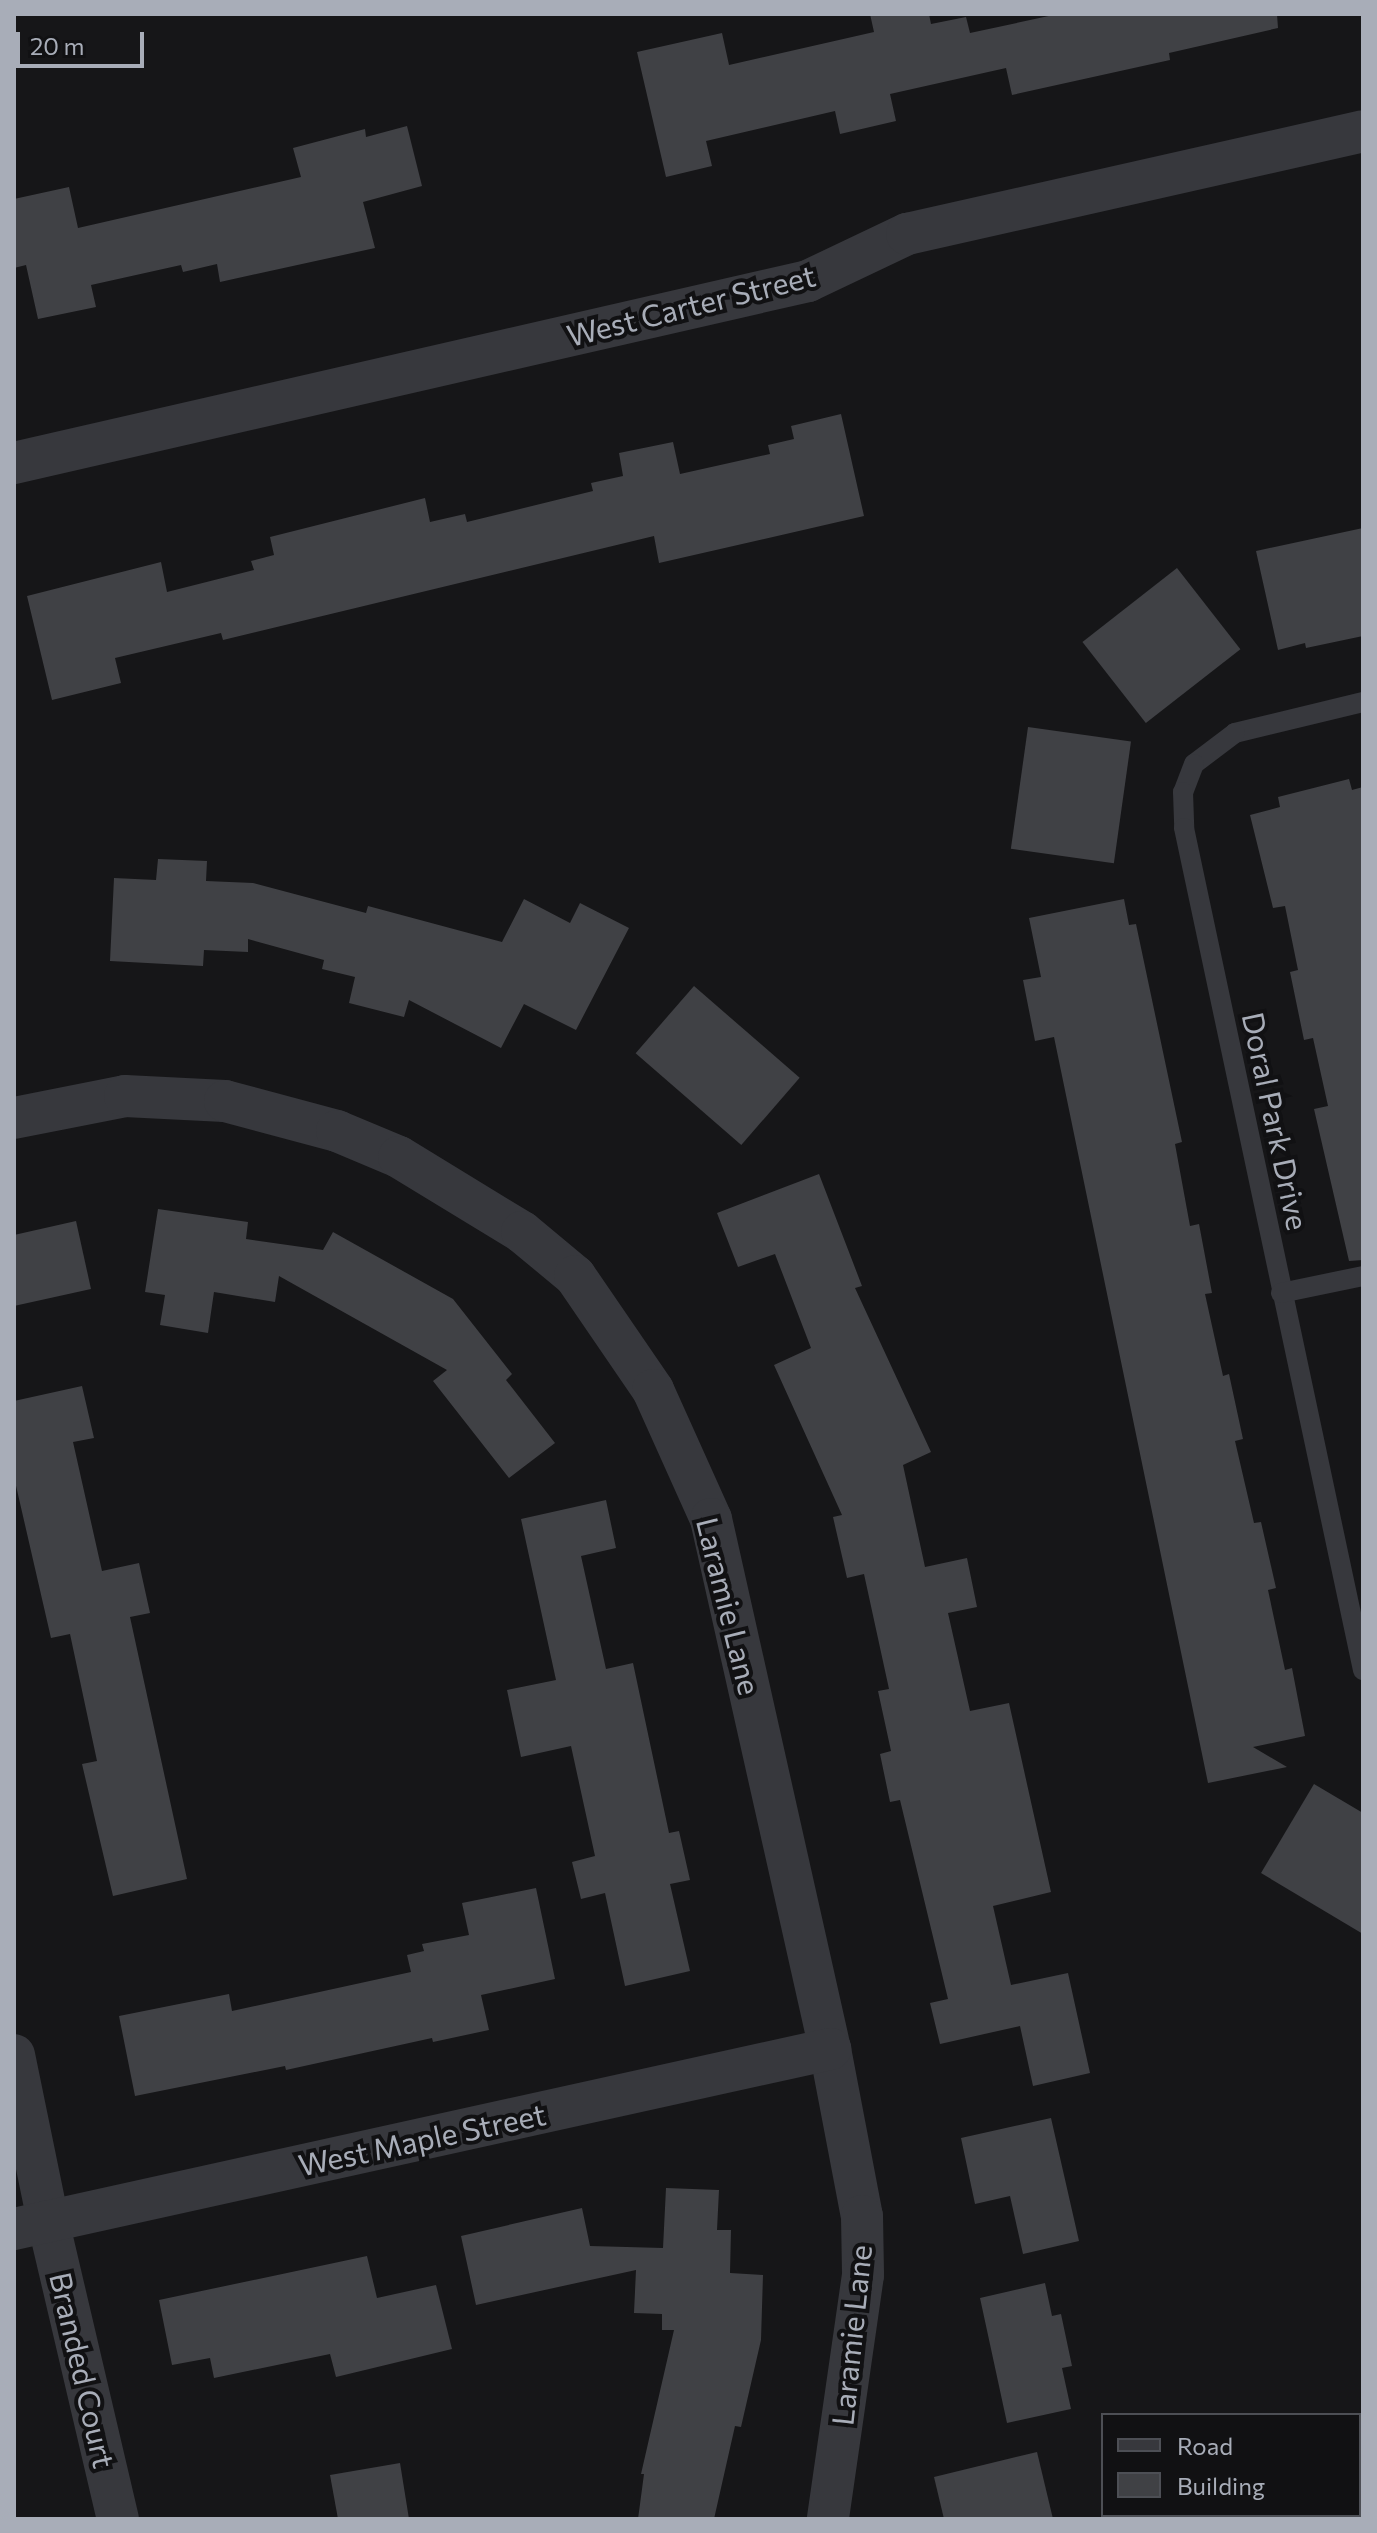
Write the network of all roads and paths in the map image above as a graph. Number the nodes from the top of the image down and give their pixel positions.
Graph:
1 (1363, 131) edge
2 (14, 463) edge
3 (1363, 702) edge
4 (14, 1118) edge
5 (1363, 1276) edge
6 (1281, 1293) junction
7 (1363, 1670) edge
8 (830, 2049) junction
9 (14, 2055) edge
10 (31, 2225) edge
11 (118, 2519) edge
12 (828, 2519) edge

1 - 2 street, West Carter Street
3 - 6 lane, Doral Park Drive
4 - 8 street, Laramie Lane
5 - 6 lane
6 - 7 lane, Doral Park Drive
8 - 10 street, West Maple Street
8 - 12 street, Laramie Lane
9 - 10 street, Branded Court
10 - 11 street, Branded Court

